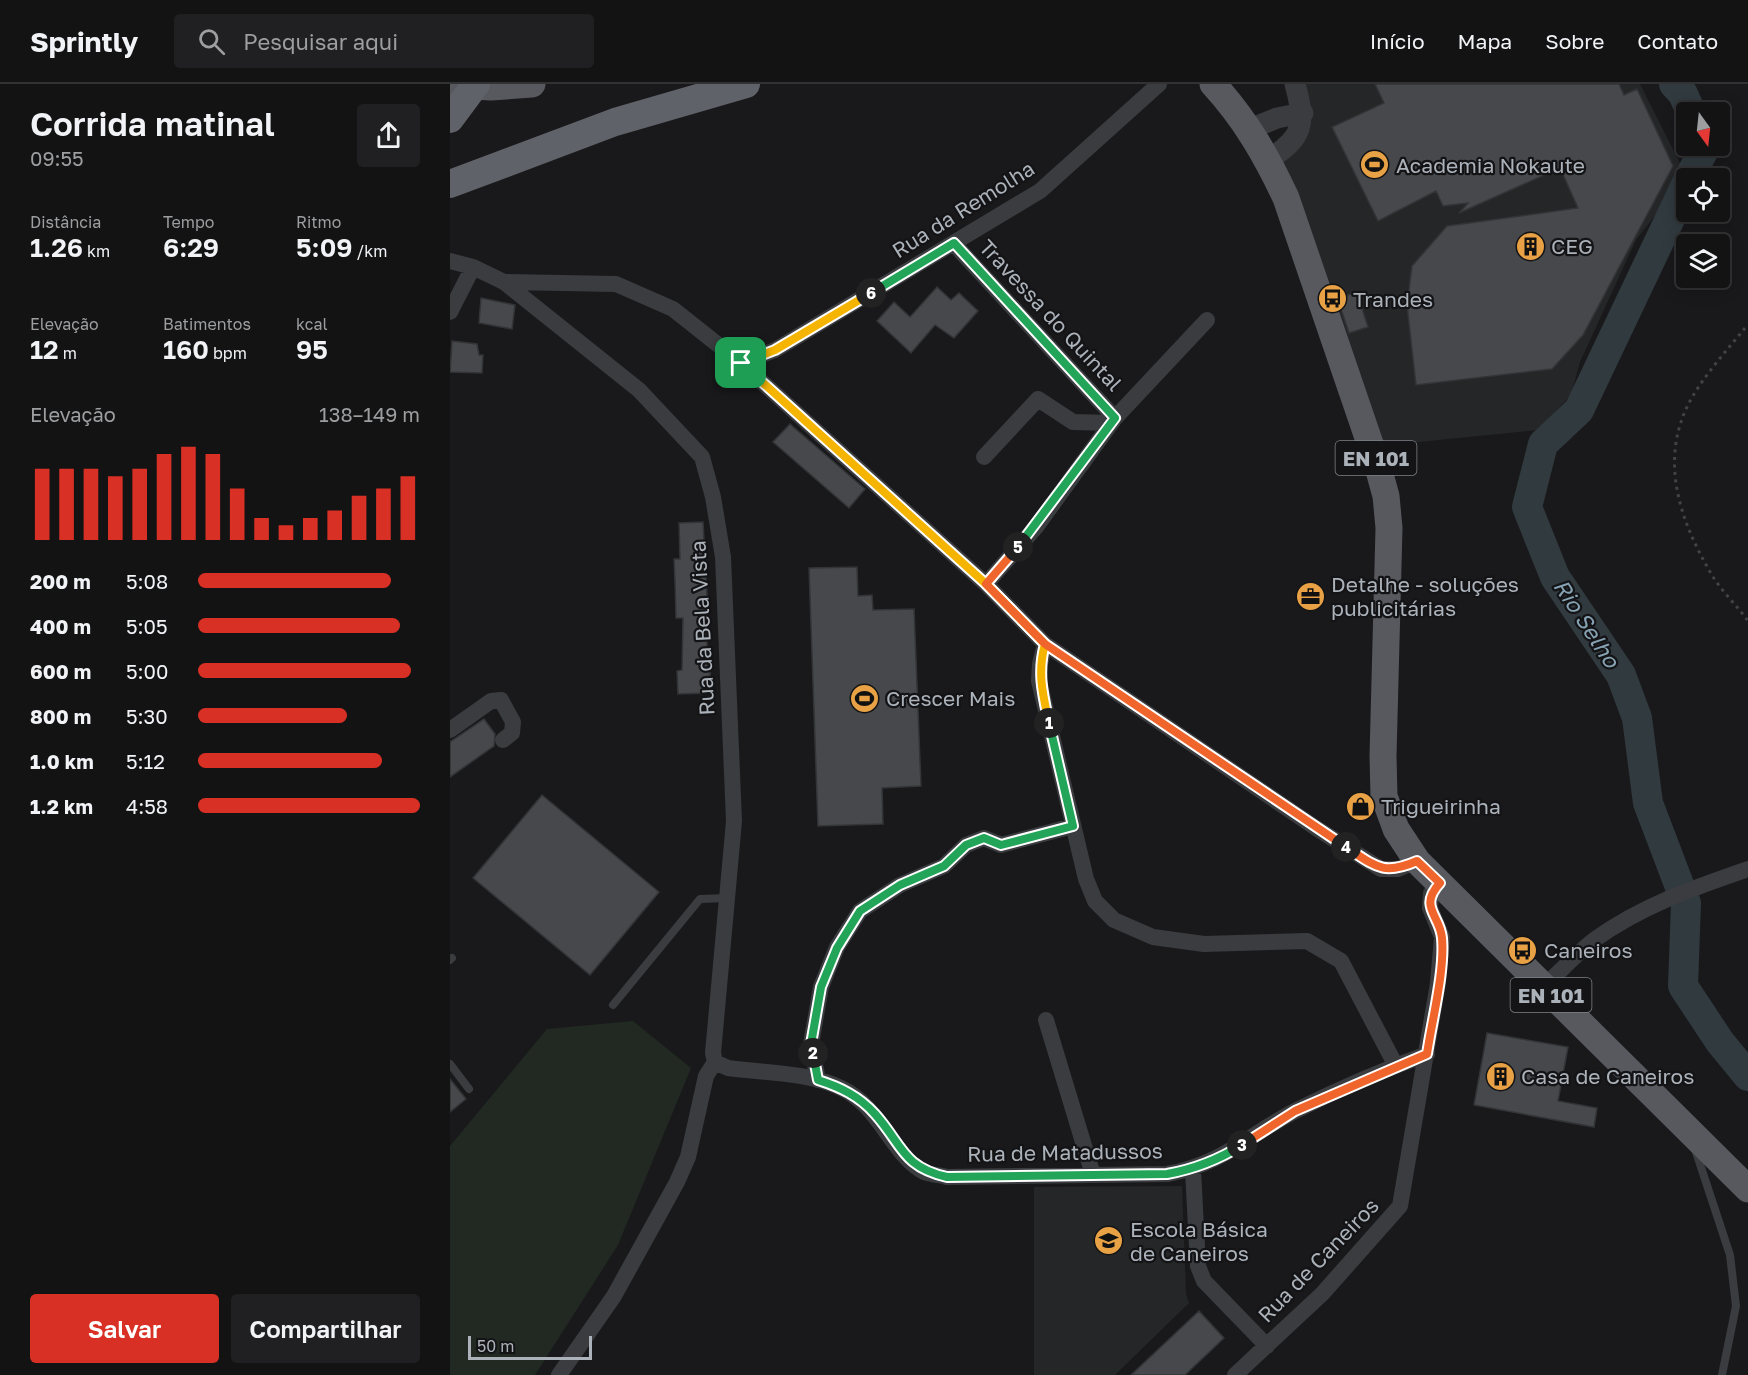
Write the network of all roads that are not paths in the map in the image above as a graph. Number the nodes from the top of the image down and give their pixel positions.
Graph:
1 (476, 84) edge
2 (532, 84) edge
3 (746, 84) edge
4 (1159, 84) edge
5 (1213, 84) edge
6 (1295, 84) edge
7 (451, 86) edge
8 (1303, 113) junction
9 (450, 119) edge
10 (1250, 129) junction
11 (1268, 160) junction
12 (450, 184) edge
13 (954, 243) junction
14 (450, 261) edge
15 (473, 267) junction
16 (504, 282) junction
17 (450, 312) edge
18 (1207, 320) dead end
19 (741, 363) junction
20 (1113, 421) junction
21 (984, 457) dead end
22 (986, 584) junction
23 (1045, 644) junction
24 (450, 730) edge
25 (503, 740) dead end
26 (1073, 826) junction
27 (1417, 861) junction
28 (1748, 869) edge
29 (1440, 883) junction
30 (727, 898) junction
31 (1543, 987) junction
32 (614, 1005) dead end
33 (1046, 1020) dead end
34 (1427, 1054) junction
35 (715, 1062) junction
36 (450, 1064) edge
37 (1396, 1066) junction
38 (818, 1080) junction
39 (469, 1089) dead end
40 (1688, 1127) junction
41 (1193, 1170) junction
42 (1093, 1175) junction
43 (1748, 1189) edge
44 (1267, 1346) junction
45 (559, 1375) edge
46 (1235, 1375) edge
47 (1722, 1375) edge

1 - 9 highway
2 - 7 main road
3 - 12 highway
4 - 13 street, Rua da Remolha
5 - 10 main road, EN 101
6 - 8 street
8 - 10 street
8 - 11 street
10 - 11 main road, EN 101
11 - 27 main road, EN 101
13 - 19 street, Rua da Remolha
13 - 20 street, Travessa do Quintal
14 - 15 street
15 - 16 street
15 - 17 street
16 - 19 street
16 - 30 street, Rua da Bela Vista
18 - 20 street
19 - 22 street
20 - 21 street
20 - 22 street
22 - 23 street
23 - 26 street
23 - 27 street
24 - 25 street
26 - 37 street
26 - 38 street
27 - 29 main road, EN 101
28 - 31 street
29 - 31 main road, EN 101
29 - 34 street, Rua de Caneiros
30 - 32 lane
30 - 35 street, Rua da Bela Vista
31 - 40 main road, EN 101
33 - 42 street
34 - 37 street, Rua de Matadussos
34 - 44 street, Rua de Caneiros
35 - 38 street, Rua de Matadussos
35 - 45 street
36 - 39 lane
37 - 41 street, Rua de Matadussos
38 - 42 street, Rua de Matadussos
40 - 43 main road, EN 101
40 - 47 lane
41 - 42 street, Rua de Matadussos
41 - 44 street
44 - 46 street, Rua de Caneiros

